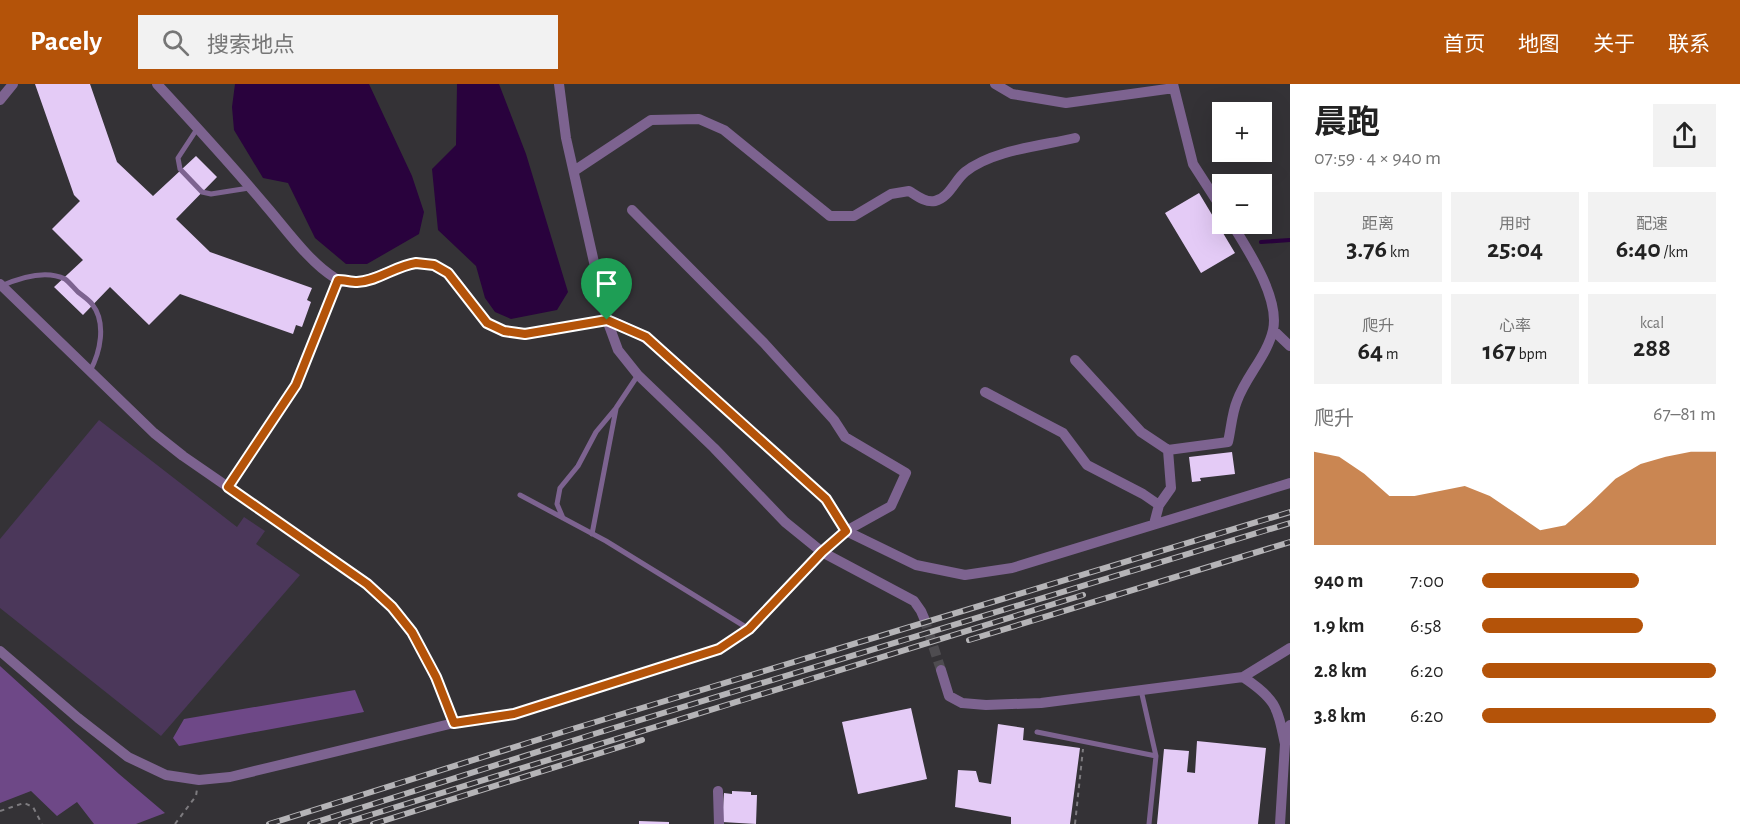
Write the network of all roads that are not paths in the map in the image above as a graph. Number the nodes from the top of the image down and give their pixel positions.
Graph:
1 (14, 84) edge
2 (157, 84) edge
3 (559, 84) edge
4 (995, 84) edge
5 (1174, 86) edge
6 (0, 100) edge
7 (198, 127) junction
8 (1075, 138) dead end
9 (574, 171) junction
10 (251, 188) junction
11 (1212, 193) edge
12 (632, 210) dead end
13 (1238, 234) edge
14 (338, 280) junction
15 (1, 285) edge
16 (607, 320) junction
17 (1273, 330) junction
18 (1290, 346) edge
19 (1075, 360) dead end
20 (90, 373) junction
21 (638, 375) junction
22 (985, 392) dead end
23 (616, 408) junction
24 (1168, 450) junction
25 (1290, 483) edge
26 (228, 487) junction
27 (520, 495) dead end
28 (1160, 505) junction
29 (563, 518) junction
30 (1154, 524) junction
31 (846, 531) junction
32 (592, 534) junction
33 (822, 552) junction
34 (924, 618) tunnel mouth
35 (749, 629) junction
36 (1290, 648) edge
37 (0, 651) edge
38 (941, 670) tunnel mouth
39 (1243, 677) junction
40 (1141, 690) junction
41 (454, 723) junction
42 (1290, 725) edge
43 (1037, 732) dead end
44 (1285, 744) junction
45 (1156, 756) junction
46 (718, 791) dead end
47 (719, 824) edge
48 (1149, 824) edge
49 (1280, 824) edge

1 - 6 street
2 - 7 street
3 - 9 street
4 - 5 street
5 - 11 street
7 - 10 street
7 - 10 lane
8 - 9 street
9 - 16 street
10 - 14 street
12 - 31 street
13 - 17 street
14 - 16 street
14 - 26 street
15 - 20 street
15 - 20 lane
16 - 21 street
16 - 31 street
17 - 18 street
17 - 24 street
19 - 24 street
20 - 26 street
21 - 23 lane
21 - 33 street
22 - 28 street
23 - 29 lane
23 - 32 lane
24 - 28 street
25 - 30 street
26 - 41 street
27 - 29 lane
28 - 30 street
29 - 32 lane
30 - 31 street
31 - 33 street
32 - 35 lane
33 - 34 street
33 - 35 street
35 - 41 street
36 - 39 street
37 - 41 street
38 - 40 street
39 - 40 street
39 - 44 street
40 - 45 lane
42 - 44 street
43 - 45 lane
44 - 49 street
45 - 48 lane
46 - 47 street

